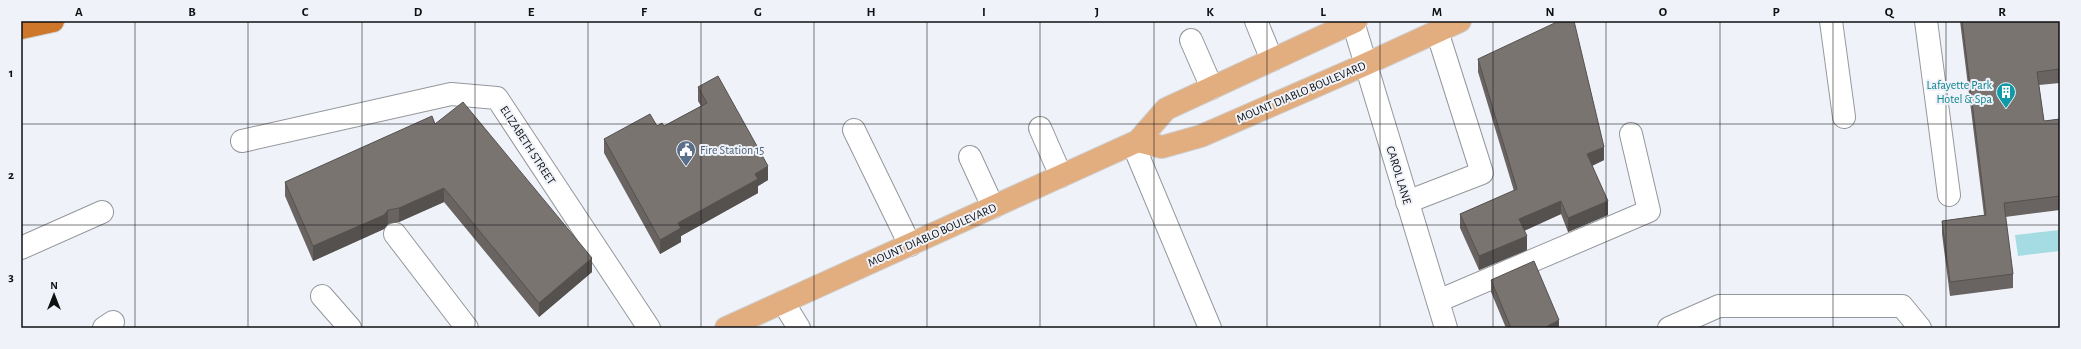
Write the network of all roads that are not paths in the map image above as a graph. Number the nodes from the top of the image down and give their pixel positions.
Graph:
1 (53, 21) edge
2 (1256, 21) edge
3 (1460, 21) edge
4 (1831, 21) edge
5 (1926, 21) edge
6 (1354, 22) edge
7 (21, 28) edge
8 (1437, 31) junction
9 (1192, 40) dead end
10 (1272, 60) junction
11 (1364, 65) junction
12 (1212, 88) junction
13 (1844, 117) dead end
14 (1040, 128) dead end
15 (854, 130) dead end
16 (1631, 134) dead end
17 (242, 141) dead end
18 (1136, 142) junction
19 (970, 157) dead end
20 (1061, 176) junction
21 (1949, 195) dead end
22 (1407, 202) junction
23 (993, 207) junction
24 (102, 212) dead end
25 (395, 234) dead end
26 (910, 245) junction
27 (21, 248) edge
28 (322, 296) dead end
29 (1438, 301) junction
30 (783, 302) junction
31 (350, 328) edge
32 (467, 328) edge
33 (649, 328) edge
34 (726, 328) edge
35 (799, 328) edge
36 (1210, 328) edge
37 (1446, 328) edge
38 (1669, 328) edge
39 (1920, 328) edge

1 - 7 highway
2 - 10 street
3 - 8 main road, MOUNT DIABLO BOULEVARD
4 - 13 street
5 - 21 street
6 - 10 main road, MOUNT DIABLO BOULEVARD
6 - 11 street, CAROL LANE
8 - 11 main road, MOUNT DIABLO BOULEVARD
8 - 22 street
9 - 12 street
10 - 12 main road, MOUNT DIABLO BOULEVARD
11 - 18 main road, MOUNT DIABLO BOULEVARD
11 - 22 street, CAROL LANE
12 - 18 main road, MOUNT DIABLO BOULEVARD
14 - 20 street
15 - 26 street
16 - 29 street
17 - 33 street, ELIZABETH STREET
18 - 20 main road, MOUNT DIABLO BOULEVARD
18 - 36 street
19 - 23 street
20 - 23 main road, MOUNT DIABLO BOULEVARD
22 - 29 street, CAROL LANE
23 - 26 main road, MOUNT DIABLO BOULEVARD
24 - 27 street
25 - 32 street
26 - 30 main road, MOUNT DIABLO BOULEVARD
28 - 31 street
29 - 37 street, CAROL LANE
30 - 34 main road, MOUNT DIABLO BOULEVARD
30 - 35 street
38 - 39 street

